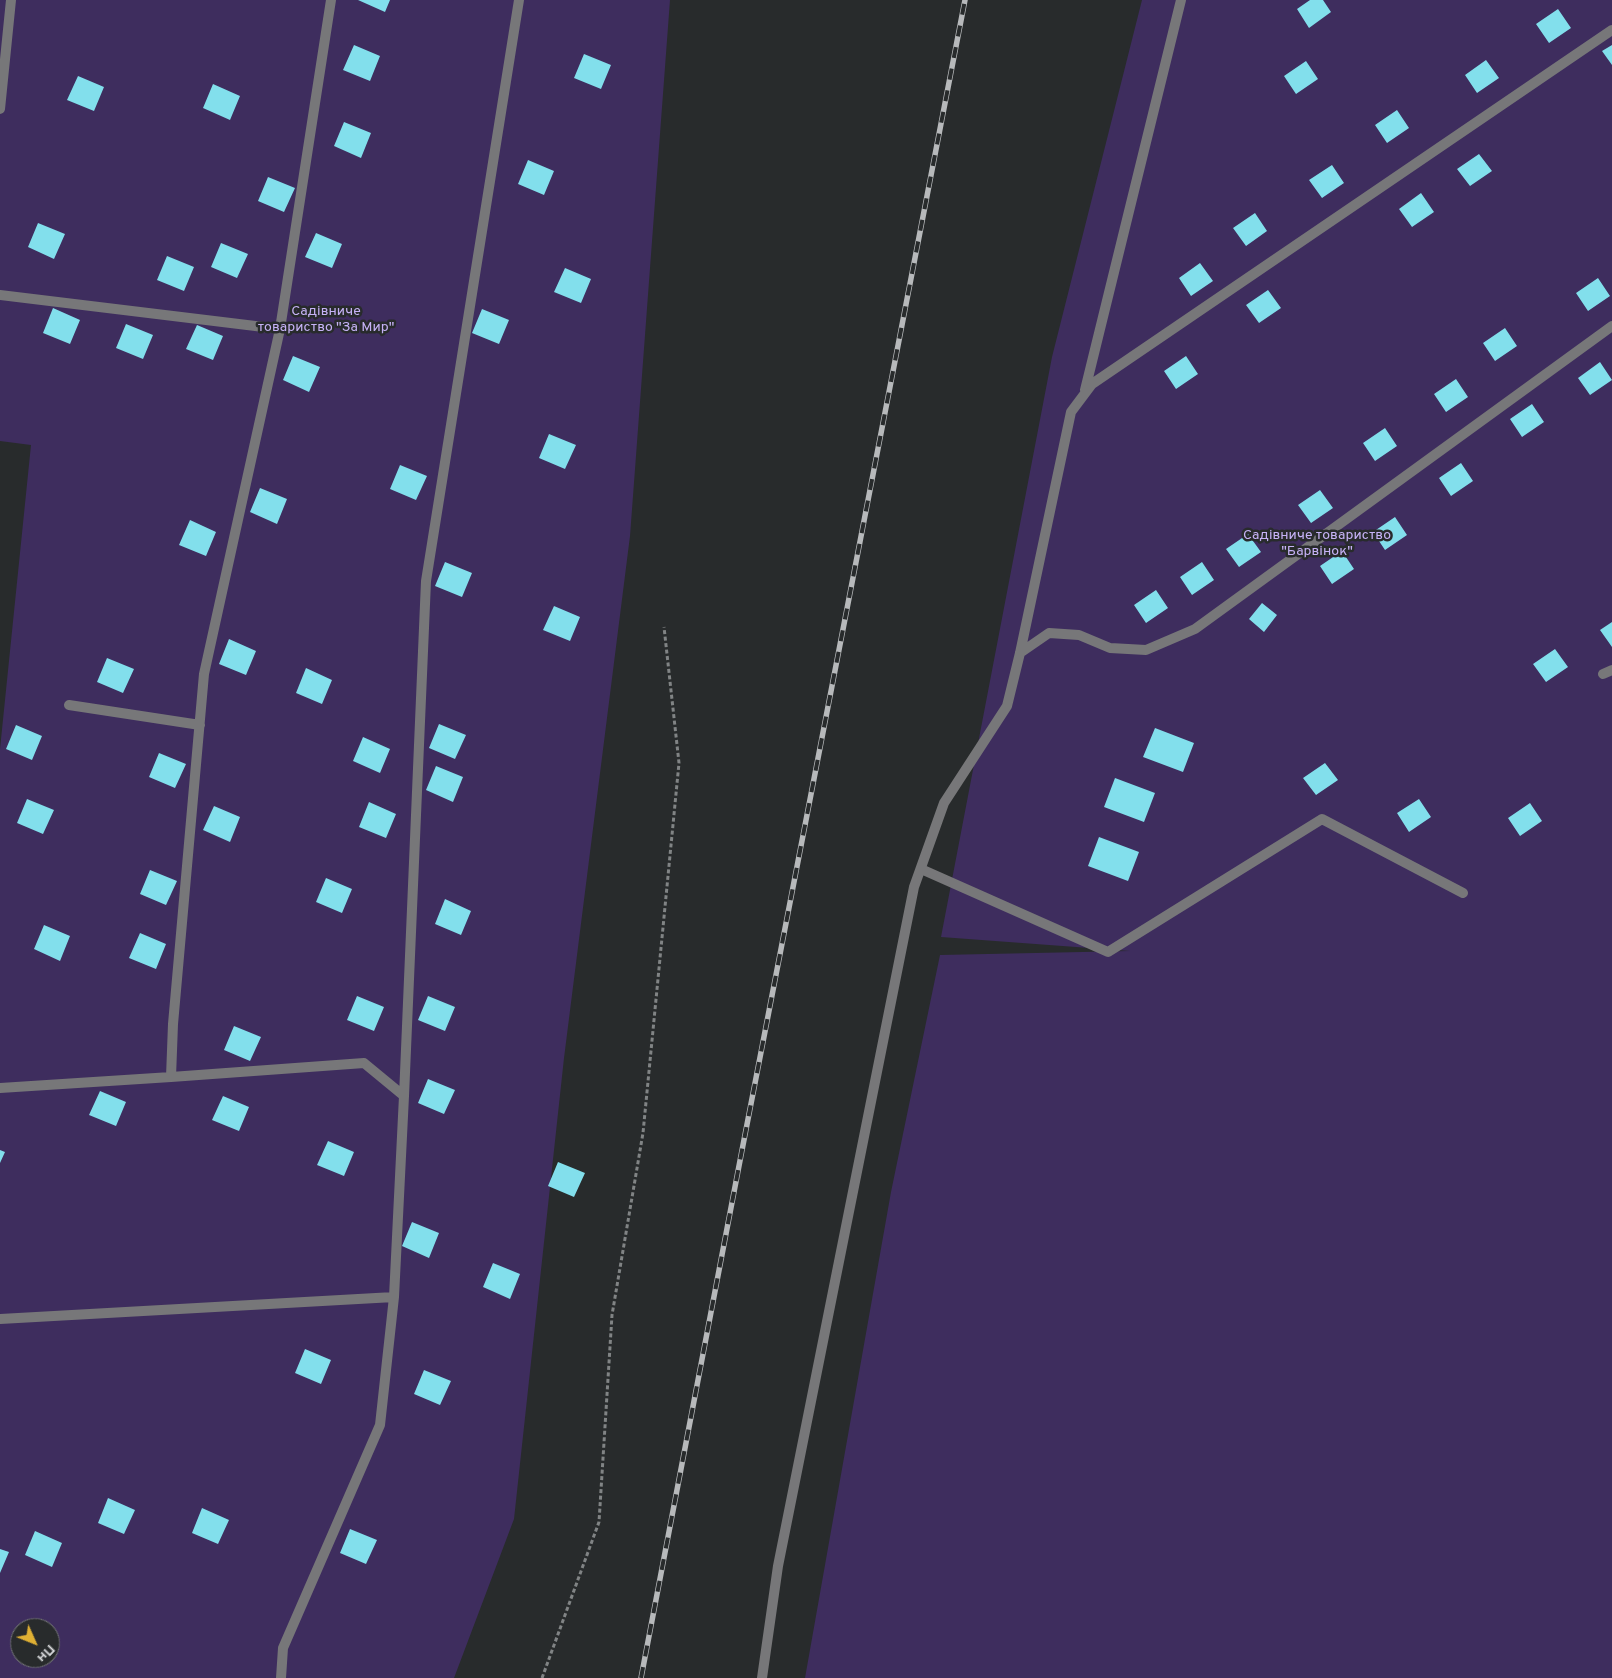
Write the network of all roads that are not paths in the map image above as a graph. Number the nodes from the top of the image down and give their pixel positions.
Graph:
1 (11, 0) edge
2 (331, 0) edge
3 (519, 0) edge
4 (1181, 0) edge
5 (1612, 30) edge
6 (0, 109) edge
7 (0, 295) edge
8 (1612, 326) edge
9 (280, 330) junction
10 (1084, 394) junction
11 (1020, 653) junction
12 (69, 705) dead end
13 (200, 725) junction
14 (921, 869) junction
15 (1462, 893) dead end
16 (171, 1077) junction
17 (0, 1088) edge
18 (404, 1096) junction
19 (394, 1296) junction
20 (0, 1319) edge
21 (281, 1678) edge
22 (762, 1678) edge

1 - 6 street
2 - 9 street
3 - 18 street
4 - 10 street
5 - 10 street
7 - 9 street
8 - 11 street
9 - 13 street
10 - 11 street
11 - 14 street
12 - 13 street
13 - 16 street
14 - 15 street
14 - 22 street
16 - 17 street
16 - 18 street
18 - 19 street
19 - 20 street
19 - 21 street

